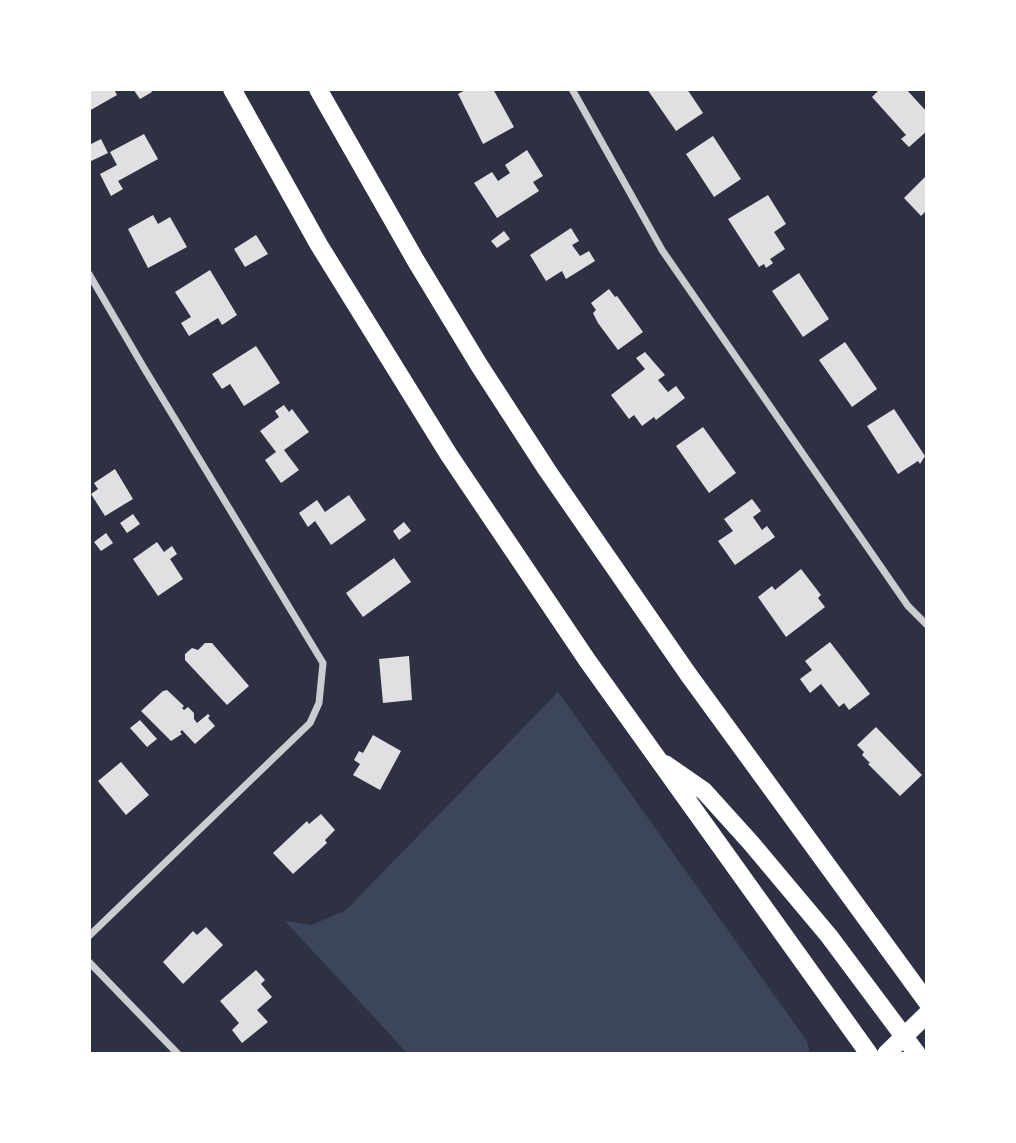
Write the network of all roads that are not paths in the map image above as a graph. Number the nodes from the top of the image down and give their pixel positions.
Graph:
1 (232, 89) edge
2 (318, 89) edge
3 (572, 89) edge
4 (89, 274) edge
5 (927, 625) edge
6 (654, 756) junction
7 (89, 936) edge
8 (89, 962) edge
9 (927, 1002) edge
10 (927, 1014) edge
11 (904, 1036) junction
12 (178, 1054) edge
13 (869, 1054) edge
14 (886, 1054) edge
15 (918, 1054) edge

1 - 6 main road
2 - 9 main road
3 - 5 street
4 - 7 street
6 - 11 main road
6 - 13 main road
8 - 12 street
10 - 11 main road
11 - 14 main road
11 - 15 main road

